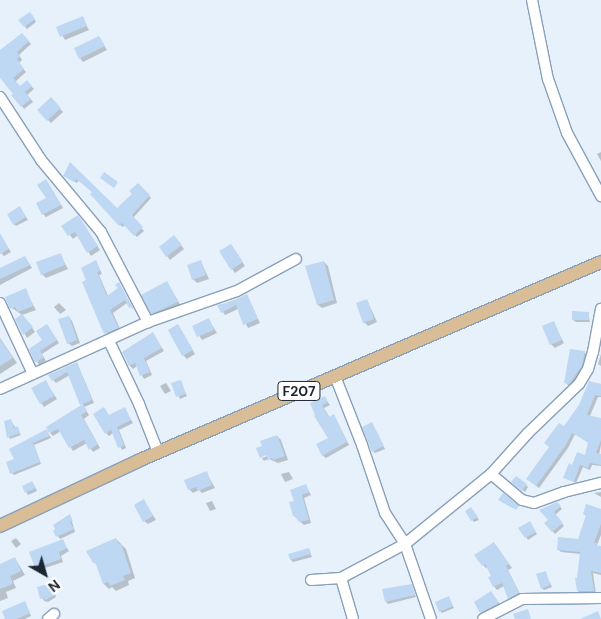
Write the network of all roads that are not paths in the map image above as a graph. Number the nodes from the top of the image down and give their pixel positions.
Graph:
1 (532, 0) edge
2 (0, 97) edge
3 (601, 196) edge
4 (296, 260) dead end
5 (601, 262) edge
6 (0, 303) edge
7 (601, 309) edge
8 (148, 322) junction
9 (109, 340) junction
10 (33, 374) junction
11 (335, 376) junction
12 (0, 390) edge
13 (158, 452) junction
14 (491, 474) junction
15 (601, 484) edge
16 (0, 526) edge
17 (405, 544) junction
18 (341, 578) junction
19 (310, 580) dead end
20 (601, 598) edge
21 (353, 619) edge
22 (430, 619) edge
23 (483, 619) edge

1 - 3 street
2 - 8 street
4 - 8 street
5 - 11 main road, F207
6 - 10 street
7 - 14 street
8 - 9 street
9 - 10 street
9 - 13 street
10 - 12 street
11 - 13 main road, F207
11 - 17 street
13 - 16 main road, F207
14 - 15 street
14 - 17 street
17 - 18 street
17 - 22 street
18 - 19 street
18 - 21 street
20 - 23 street

